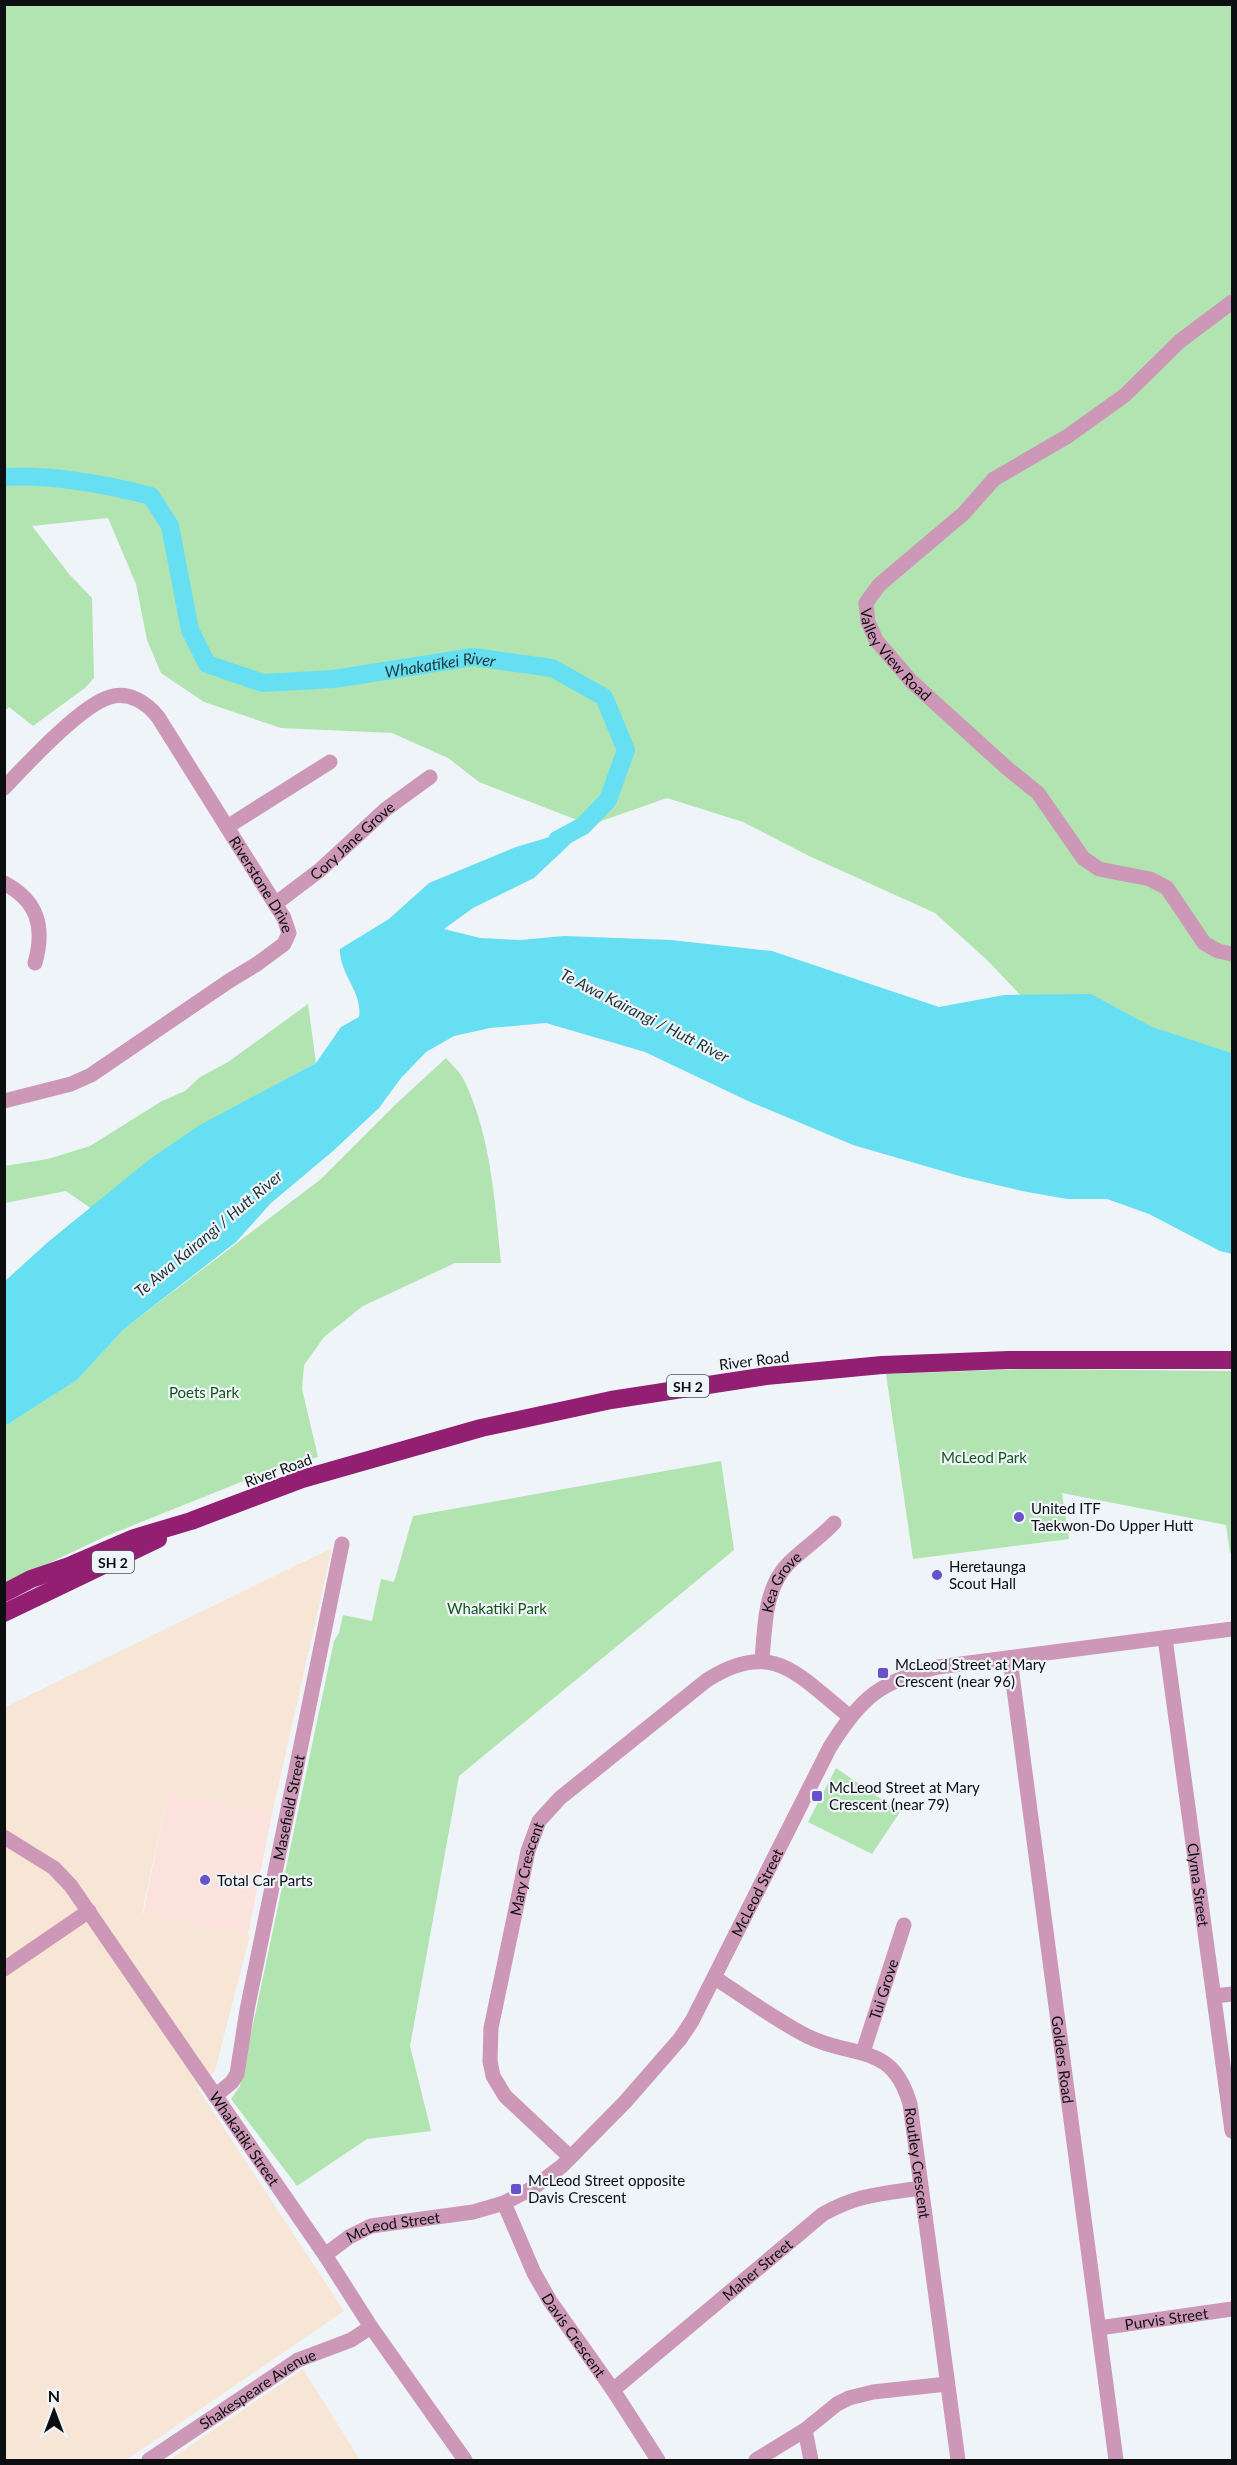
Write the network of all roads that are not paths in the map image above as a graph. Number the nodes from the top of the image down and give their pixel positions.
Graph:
1 (1233, 303) edge
2 (330, 762) dead end
3 (430, 777) dead end
4 (4, 788) edge
5 (227, 827) junction
6 (4, 883) edge
7 (275, 904) junction
8 (1233, 954) edge
9 (35, 963) dead end
10 (4, 1101) edge
11 (1233, 1360) edge
12 (191, 1521) junction
13 (834, 1523) dead end
14 (342, 1544) dead end
15 (69, 1566) junction
16 (4, 1593) edge
17 (34, 1599) junction
18 (4, 1603) edge
19 (4, 1613) edge
20 (4, 1620) edge
21 (1233, 1629) edge
22 (1165, 1638) junction
23 (1010, 1659) junction
24 (762, 1660) junction
25 (849, 1716) junction
26 (4, 1837) edge
27 (89, 1911) junction
28 (904, 1925) dead end
29 (4, 1969) edge
30 (715, 1978) junction
31 (1233, 1994) edge
32 (1214, 1996) junction
33 (863, 2052) junction
34 (214, 2096) junction
35 (1233, 2131) edge
36 (570, 2157) junction
37 (921, 2188) junction
38 (504, 2203) junction
39 (325, 2255) junction
40 (1233, 2309) edge
41 (371, 2327) junction
42 (1099, 2328) junction
43 (947, 2384) junction
44 (613, 2390) junction
45 (805, 2430) junction
46 (149, 2460) edge
47 (465, 2460) edge
48 (658, 2460) edge
49 (756, 2460) edge
50 (811, 2460) edge
51 (958, 2460) edge
52 (1116, 2460) edge

1 - 8 street, Valley View Road
2 - 5 street
3 - 7 street, Cory Jane Grove
4 - 5 street, Riverstone Drive
5 - 7 street, Riverstone Drive
6 - 9 street
7 - 10 street, Riverstone Drive
11 - 12 highway, River Road / SH 2
12 - 15 highway, River Road / SH 2
12 - 17 highway, River Road / SH 2
13 - 24 street, Kea Grove
14 - 34 street, Masefield Street
15 - 16 highway, River Road / SH 2
15 - 18 highway
17 - 19 highway, River Road / SH 2
17 - 20 highway
21 - 22 street, McLeod Street
22 - 23 street, McLeod Street
22 - 32 street, Clyma Street
23 - 25 street, McLeod Street
23 - 42 street, Golders Road
24 - 25 street
24 - 36 street, Mary Crescent
25 - 30 street, McLeod Street
26 - 27 street, Whakatiki Street
27 - 29 street
27 - 34 street, Whakatiki Street
28 - 33 street, Tui Grove
30 - 33 street, Routley Crescent
30 - 36 street, McLeod Street
31 - 32 street
32 - 35 street, Clyma Street
33 - 37 street, Routley Crescent
34 - 39 street, Whakatiki Street
36 - 38 street, McLeod Street
37 - 43 street, Routley Crescent
37 - 44 street, Maher Street
38 - 39 street, McLeod Street
38 - 44 street, Davis Crescent
39 - 41 street, Whakatiki Street
40 - 42 street, Purvis Street
41 - 46 street, Shakespeare Avenue
41 - 47 street, Whakatiki Street
42 - 52 street, Golders Road
43 - 45 street
43 - 51 street, Routley Crescent
44 - 48 street, Davis Crescent
45 - 49 street
45 - 50 street

